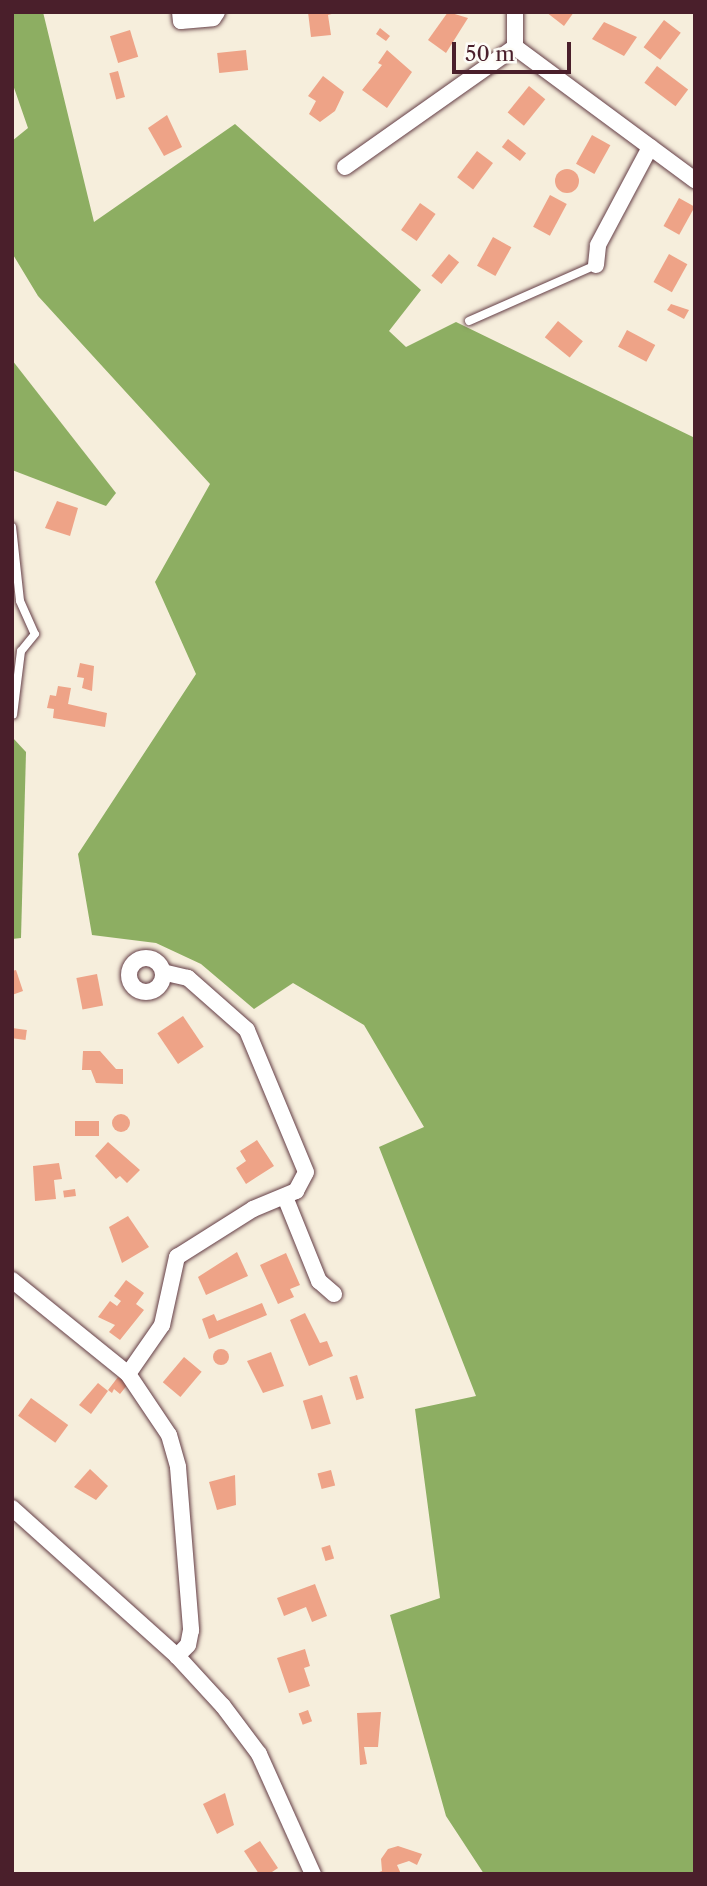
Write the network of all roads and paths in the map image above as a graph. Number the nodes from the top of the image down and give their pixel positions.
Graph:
1 (180, 12) edge
2 (217, 12) edge
3 (515, 12) edge
4 (515, 47) junction
5 (650, 148) junction
6 (345, 167) dead end
7 (695, 180) edge
8 (596, 265) joint
9 (469, 321) dead end
10 (12, 527) edge
11 (13, 715) edge
12 (163, 972) dead end
13 (285, 1197) junction
14 (12, 1280) edge
15 (334, 1294) dead end
16 (128, 1374) junction
17 (12, 1508) edge
18 (177, 1656) junction
19 (313, 1874) edge

1 - 2 street
3 - 4 street
4 - 5 street
4 - 6 street
5 - 7 street
5 - 8 street
8 - 9 lane
10 - 11 lane
12 - 13 street
13 - 15 street
13 - 16 street
14 - 16 street
16 - 18 street
17 - 18 street
18 - 19 street

